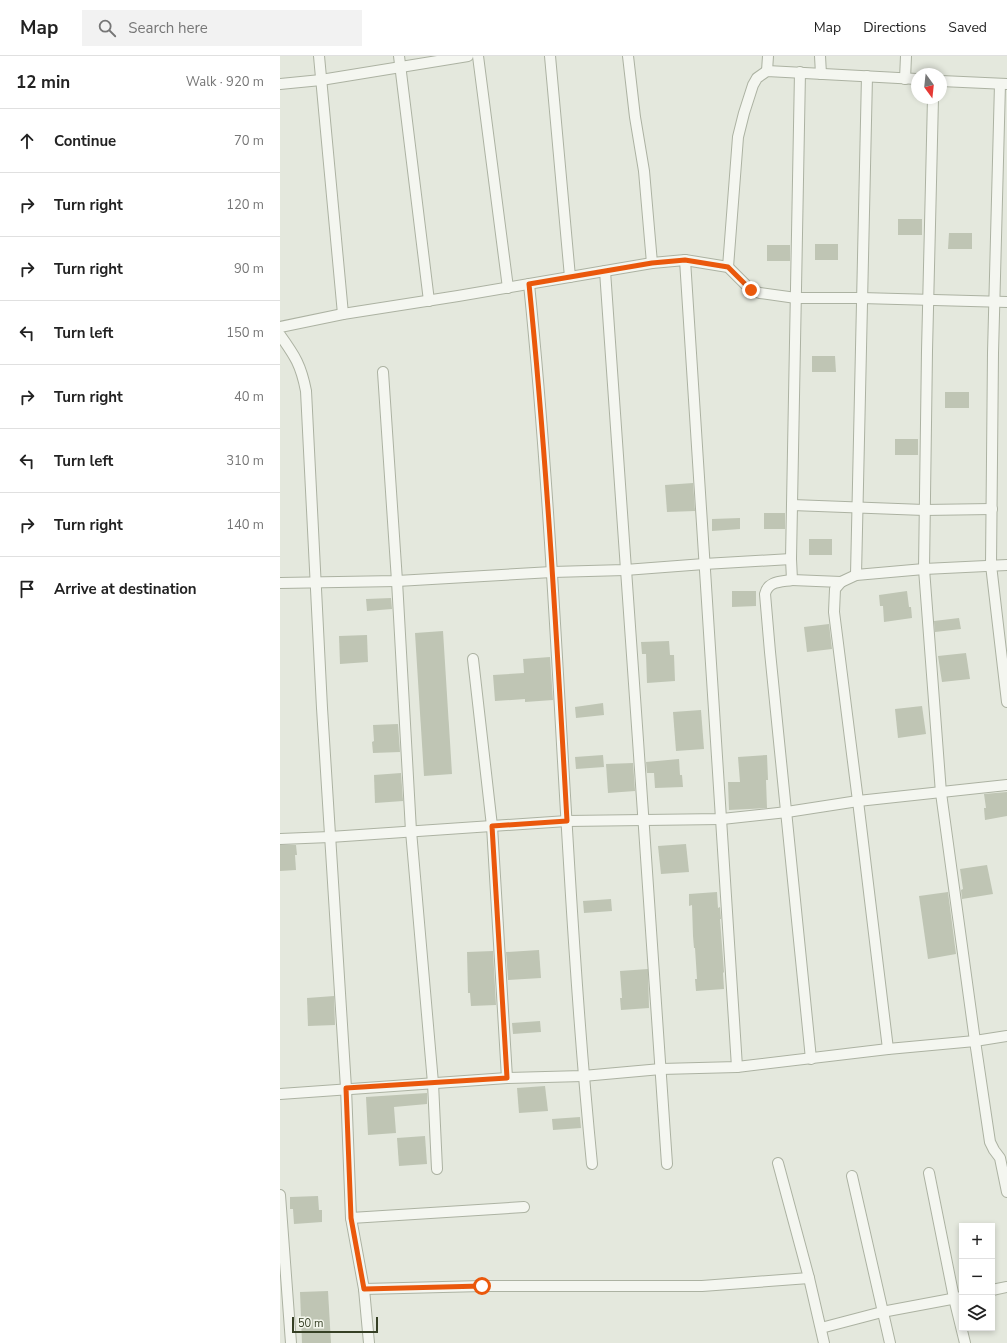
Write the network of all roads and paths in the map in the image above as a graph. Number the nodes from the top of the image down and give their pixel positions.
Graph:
1 (319, 56) edge
2 (399, 56) edge
3 (468, 56) edge
4 (478, 56) edge
5 (550, 56) edge
6 (628, 56) edge
7 (768, 56) edge
8 (820, 56) edge
9 (906, 56) edge
10 (400, 67) junction
11 (767, 71) junction
12 (800, 72) junction
13 (821, 74) junction
14 (867, 76) junction
15 (905, 78) junction
16 (911, 78) edge
17 (321, 80) junction
18 (947, 81) edge
19 (280, 84) edge
20 (1004, 84) edge
21 (933, 104) edge
22 (685, 260) junction
23 (652, 263) junction
24 (728, 267) junction
25 (605, 271) junction
26 (570, 277) junction
27 (529, 284) junction
28 (508, 288) junction
29 (796, 298) junction
30 (861, 298) junction
31 (929, 300) junction
32 (429, 301) junction
33 (994, 302) junction
34 (1007, 302) edge
35 (343, 314) junction
36 (280, 327) edge
37 (280, 335) edge
38 (383, 372) dead end
39 (792, 505) junction
40 (857, 508) junction
41 (992, 509) junction
42 (924, 510) junction
43 (791, 559) junction
44 (704, 564) junction
45 (992, 565) junction
46 (1007, 565) edge
47 (924, 569) junction
48 (625, 570) junction
49 (552, 572) junction
50 (856, 575) junction
51 (792, 580) junction
52 (397, 581) junction
53 (841, 582) junction
54 (280, 583) edge
55 (316, 583) junction
56 (473, 659) dead end
57 (1007, 702) edge
58 (1007, 785) edge
59 (941, 793) junction
60 (858, 801) junction
61 (787, 812) junction
62 (722, 819) junction
63 (567, 821) junction
64 (645, 821) junction
65 (492, 826) junction
66 (411, 831) junction
67 (330, 837) junction
68 (280, 839) edge
69 (1007, 1036) edge
70 (975, 1041) junction
71 (888, 1049) junction
72 (811, 1059) junction
73 (737, 1067) junction
74 (661, 1069) junction
75 (583, 1076) junction
76 (507, 1078) junction
77 (433, 1083) junction
78 (346, 1088) junction
79 (280, 1094) edge
80 (778, 1163) dead end
81 (592, 1164) dead end
82 (667, 1164) dead end
83 (437, 1169) dead end
84 (929, 1173) dead end
85 (852, 1176) dead end
86 (1007, 1192) edge
87 (280, 1195) edge
88 (524, 1207) dead end
89 (351, 1218) junction
90 (809, 1278) junction
91 (1007, 1287) edge
92 (364, 1289) junction
93 (995, 1289) edge
94 (284, 1292) edge
95 (958, 1297) edge
96 (882, 1312) junction
97 (821, 1328) junction
98 (291, 1343) edge
99 (369, 1343) edge
100 (824, 1343) edge
101 (890, 1343) edge
102 (965, 1343) edge

1 - 17 street
2 - 10 street
3 - 10 street
4 - 28 street
5 - 26 street
6 - 23 street
7 - 11 street
8 - 13 street
9 - 15 street
10 - 17 street
10 - 32 street
11 - 12 street
11 - 24 street
12 - 13 street
12 - 29 street
13 - 14 street
14 - 15 street
14 - 30 street
15 - 16 street
17 - 19 street
17 - 35 street
18 - 20 street
20 - 33 street
21 - 31 street
22 - 23 street
22 - 24 street
22 - 44 street
23 - 25 street
24 - 29 street
25 - 26 street
25 - 48 street
26 - 27 street
27 - 28 street
27 - 49 street
28 - 32 street
29 - 30 street
29 - 39 street
30 - 31 street
30 - 40 street
31 - 33 street
31 - 42 street
32 - 35 street
33 - 34 street
33 - 41 street
35 - 36 street
37 - 55 street
38 - 52 street
39 - 40 street
39 - 43 street
40 - 42 street
40 - 50 street
41 - 42 street
41 - 45 street
42 - 47 street
43 - 44 street
43 - 51 street
44 - 48 street
44 - 62 street
45 - 46 street
45 - 47 street
45 - 57 street
47 - 50 street
47 - 59 street
48 - 49 street
48 - 64 street
49 - 52 street
49 - 63 street
50 - 53 street
51 - 53 street
51 - 61 street
52 - 55 street
52 - 66 street
53 - 60 street
54 - 55 street
55 - 67 street
56 - 65 street
58 - 59 street
59 - 60 street
59 - 70 street
60 - 61 street
60 - 71 street
61 - 62 street
61 - 72 street
62 - 64 street
62 - 73 street
63 - 64 street
63 - 65 street
63 - 75 street
64 - 74 street
65 - 66 street
65 - 76 street
66 - 67 street
66 - 77 street
67 - 68 street
67 - 78 street
69 - 70 street
70 - 71 street
70 - 86 street
71 - 72 street
72 - 73 street
73 - 74 street
74 - 75 street
74 - 82 street
75 - 76 street
75 - 81 street
76 - 77 street
77 - 78 street
77 - 83 street
78 - 79 street
78 - 89 street
80 - 90 street
84 - 95 street
85 - 96 street
87 - 94 street
88 - 89 street
89 - 92 street
90 - 92 street
90 - 97 street
91 - 93 street
92 - 99 street
94 - 98 street
95 - 96 street
95 - 102 street
96 - 97 street
96 - 101 street
97 - 100 street

